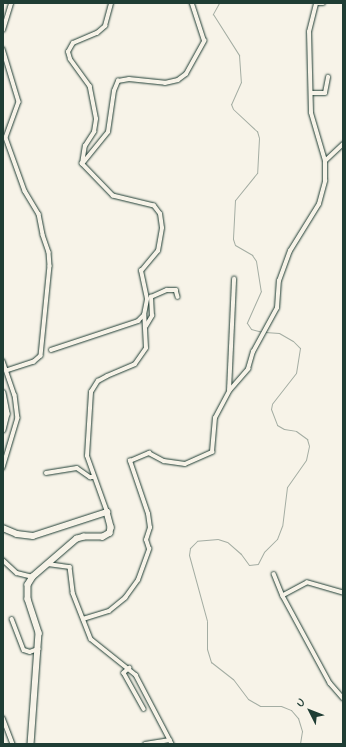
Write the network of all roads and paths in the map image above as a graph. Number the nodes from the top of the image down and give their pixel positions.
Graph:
1 (11, 3) edge
2 (111, 3) edge
3 (192, 3) edge
4 (317, 3) edge
5 (323, 3) edge
6 (3, 30) edge
7 (3, 49) edge
8 (328, 77) dead end
9 (310, 93) junction
10 (343, 144) edge
11 (325, 161) junction
12 (82, 164) junction
13 (234, 279) dead end
14 (178, 297) dead end
15 (144, 315) junction
16 (146, 326) junction
17 (51, 350) dead end
18 (3, 362) edge
19 (6, 371) junction
20 (3, 393) edge
21 (230, 394) junction
22 (3, 430) edge
23 (3, 468) edge
24 (46, 473) dead end
25 (94, 477) junction
26 (107, 512) junction
27 (3, 528) edge
28 (3, 560) edge
29 (48, 564) junction
30 (274, 574) dead end
31 (33, 577) junction
32 (343, 593) edge
33 (283, 596) junction
34 (12, 619) dead end
35 (83, 619) junction
36 (38, 649) junction
37 (130, 668) junction
38 (343, 698) edge
39 (144, 709) dead end
40 (3, 718) edge
41 (171, 742) edge
42 (14, 744) edge
43 (31, 744) edge
44 (145, 744) edge

1 - 6 street
2 - 12 street
3 - 12 street
4 - 5 street
4 - 9 street
7 - 19 street
8 - 9 street
9 - 11 street
10 - 11 street
11 - 21 street
12 - 15 street
13 - 21 street
14 - 16 street
15 - 16 street
15 - 17 street
16 - 25 street
18 - 19 street
19 - 23 street
20 - 22 street
21 - 35 street
24 - 25 street
25 - 26 street
26 - 27 street
26 - 29 street
28 - 31 street
29 - 31 street
29 - 35 street
30 - 33 street
31 - 36 street
32 - 33 street
33 - 38 street
34 - 36 street
35 - 37 street
36 - 43 street
37 - 39 street
37 - 41 street
40 - 42 street
41 - 44 street

